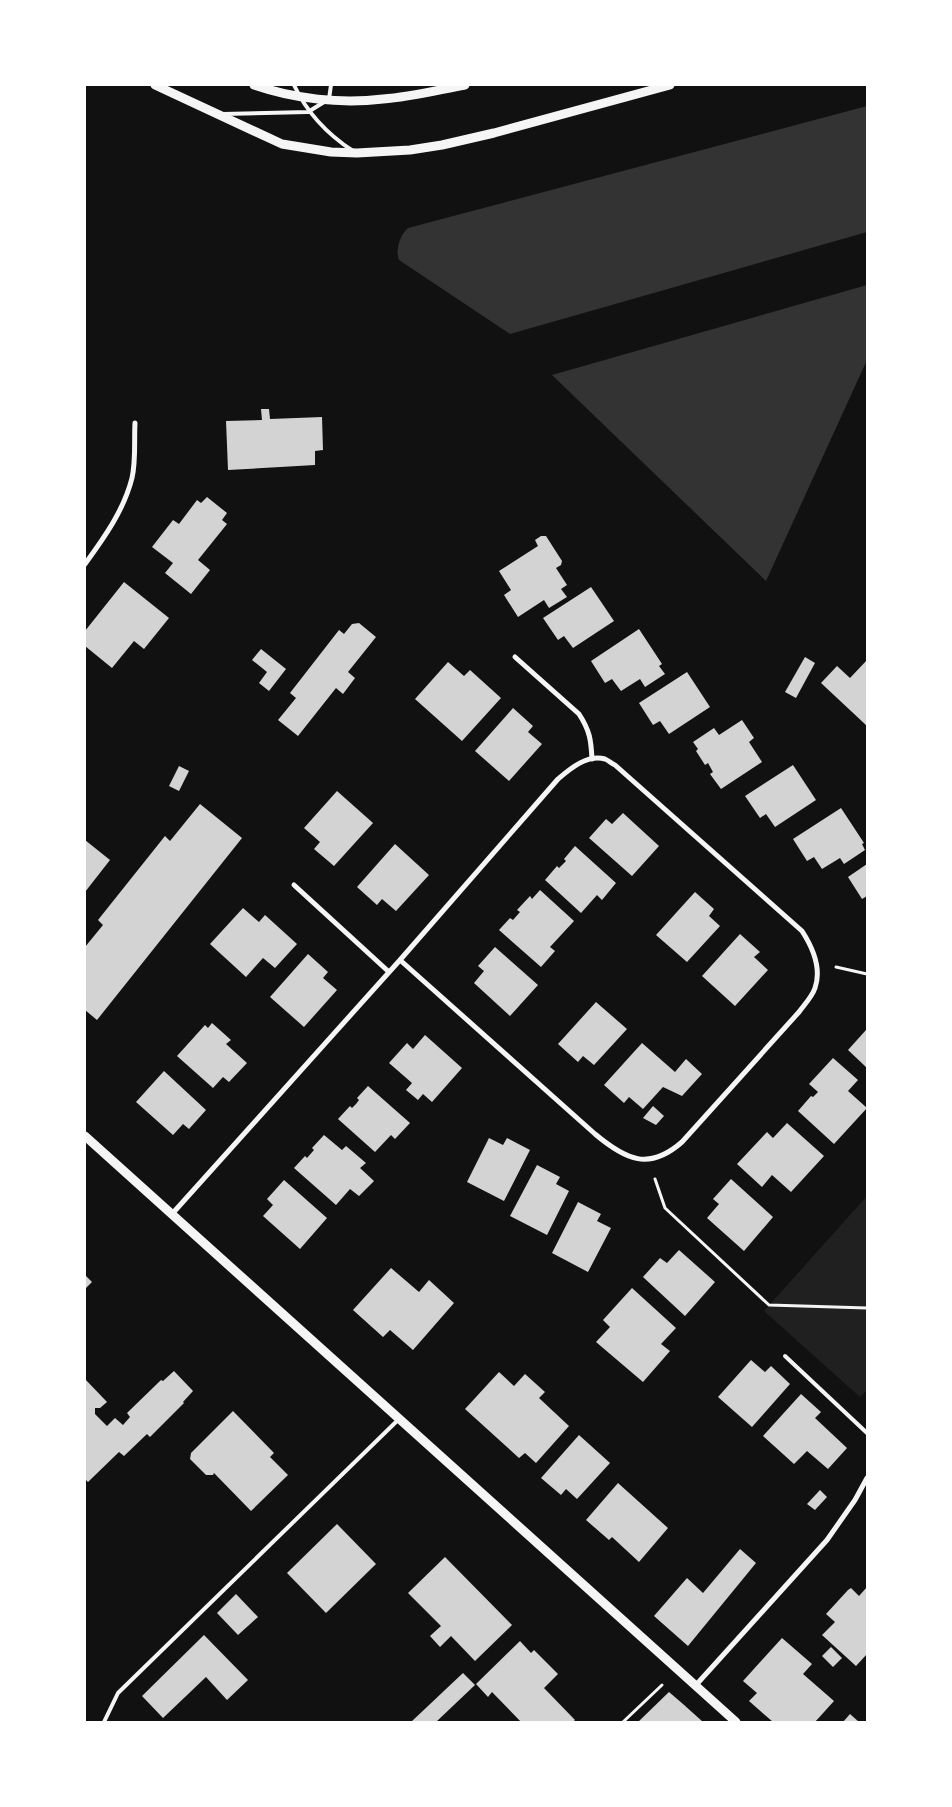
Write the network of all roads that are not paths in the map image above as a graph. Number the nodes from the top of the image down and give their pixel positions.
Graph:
1 (155, 85) edge
2 (254, 85) edge
3 (294, 85) edge
4 (331, 85) edge
5 (466, 85) edge
6 (670, 85) edge
7 (299, 96) junction
8 (329, 99) junction
9 (308, 112) junction
10 (218, 114) junction
11 (357, 153) junction
12 (135, 423) dead end
13 (85, 564) edge
14 (514, 657) dead end
15 (592, 759) junction
16 (294, 885) dead end
17 (400, 960) junction
18 (388, 972) junction
19 (85, 1136) edge
20 (172, 1214) junction
21 (785, 1356) dead end
22 (399, 1418) junction
23 (867, 1433) edge
24 (867, 1478) edge
25 (696, 1685) junction
26 (104, 1722) edge
27 (736, 1722) edge

1 - 10 street
2 - 7 street
3 - 7 lane
4 - 8 lane
5 - 8 street
6 - 11 street
7 - 8 street
7 - 9 lane
8 - 9 lane
9 - 10 lane
9 - 11 lane
10 - 11 street
12 - 13 street
14 - 15 street
15 - 17 street
15 - 17 street
16 - 18 street
17 - 18 street
18 - 20 street
19 - 20 street
20 - 22 street
21 - 23 lane
22 - 25 street
22 - 26 lane
24 - 25 street
25 - 27 street

